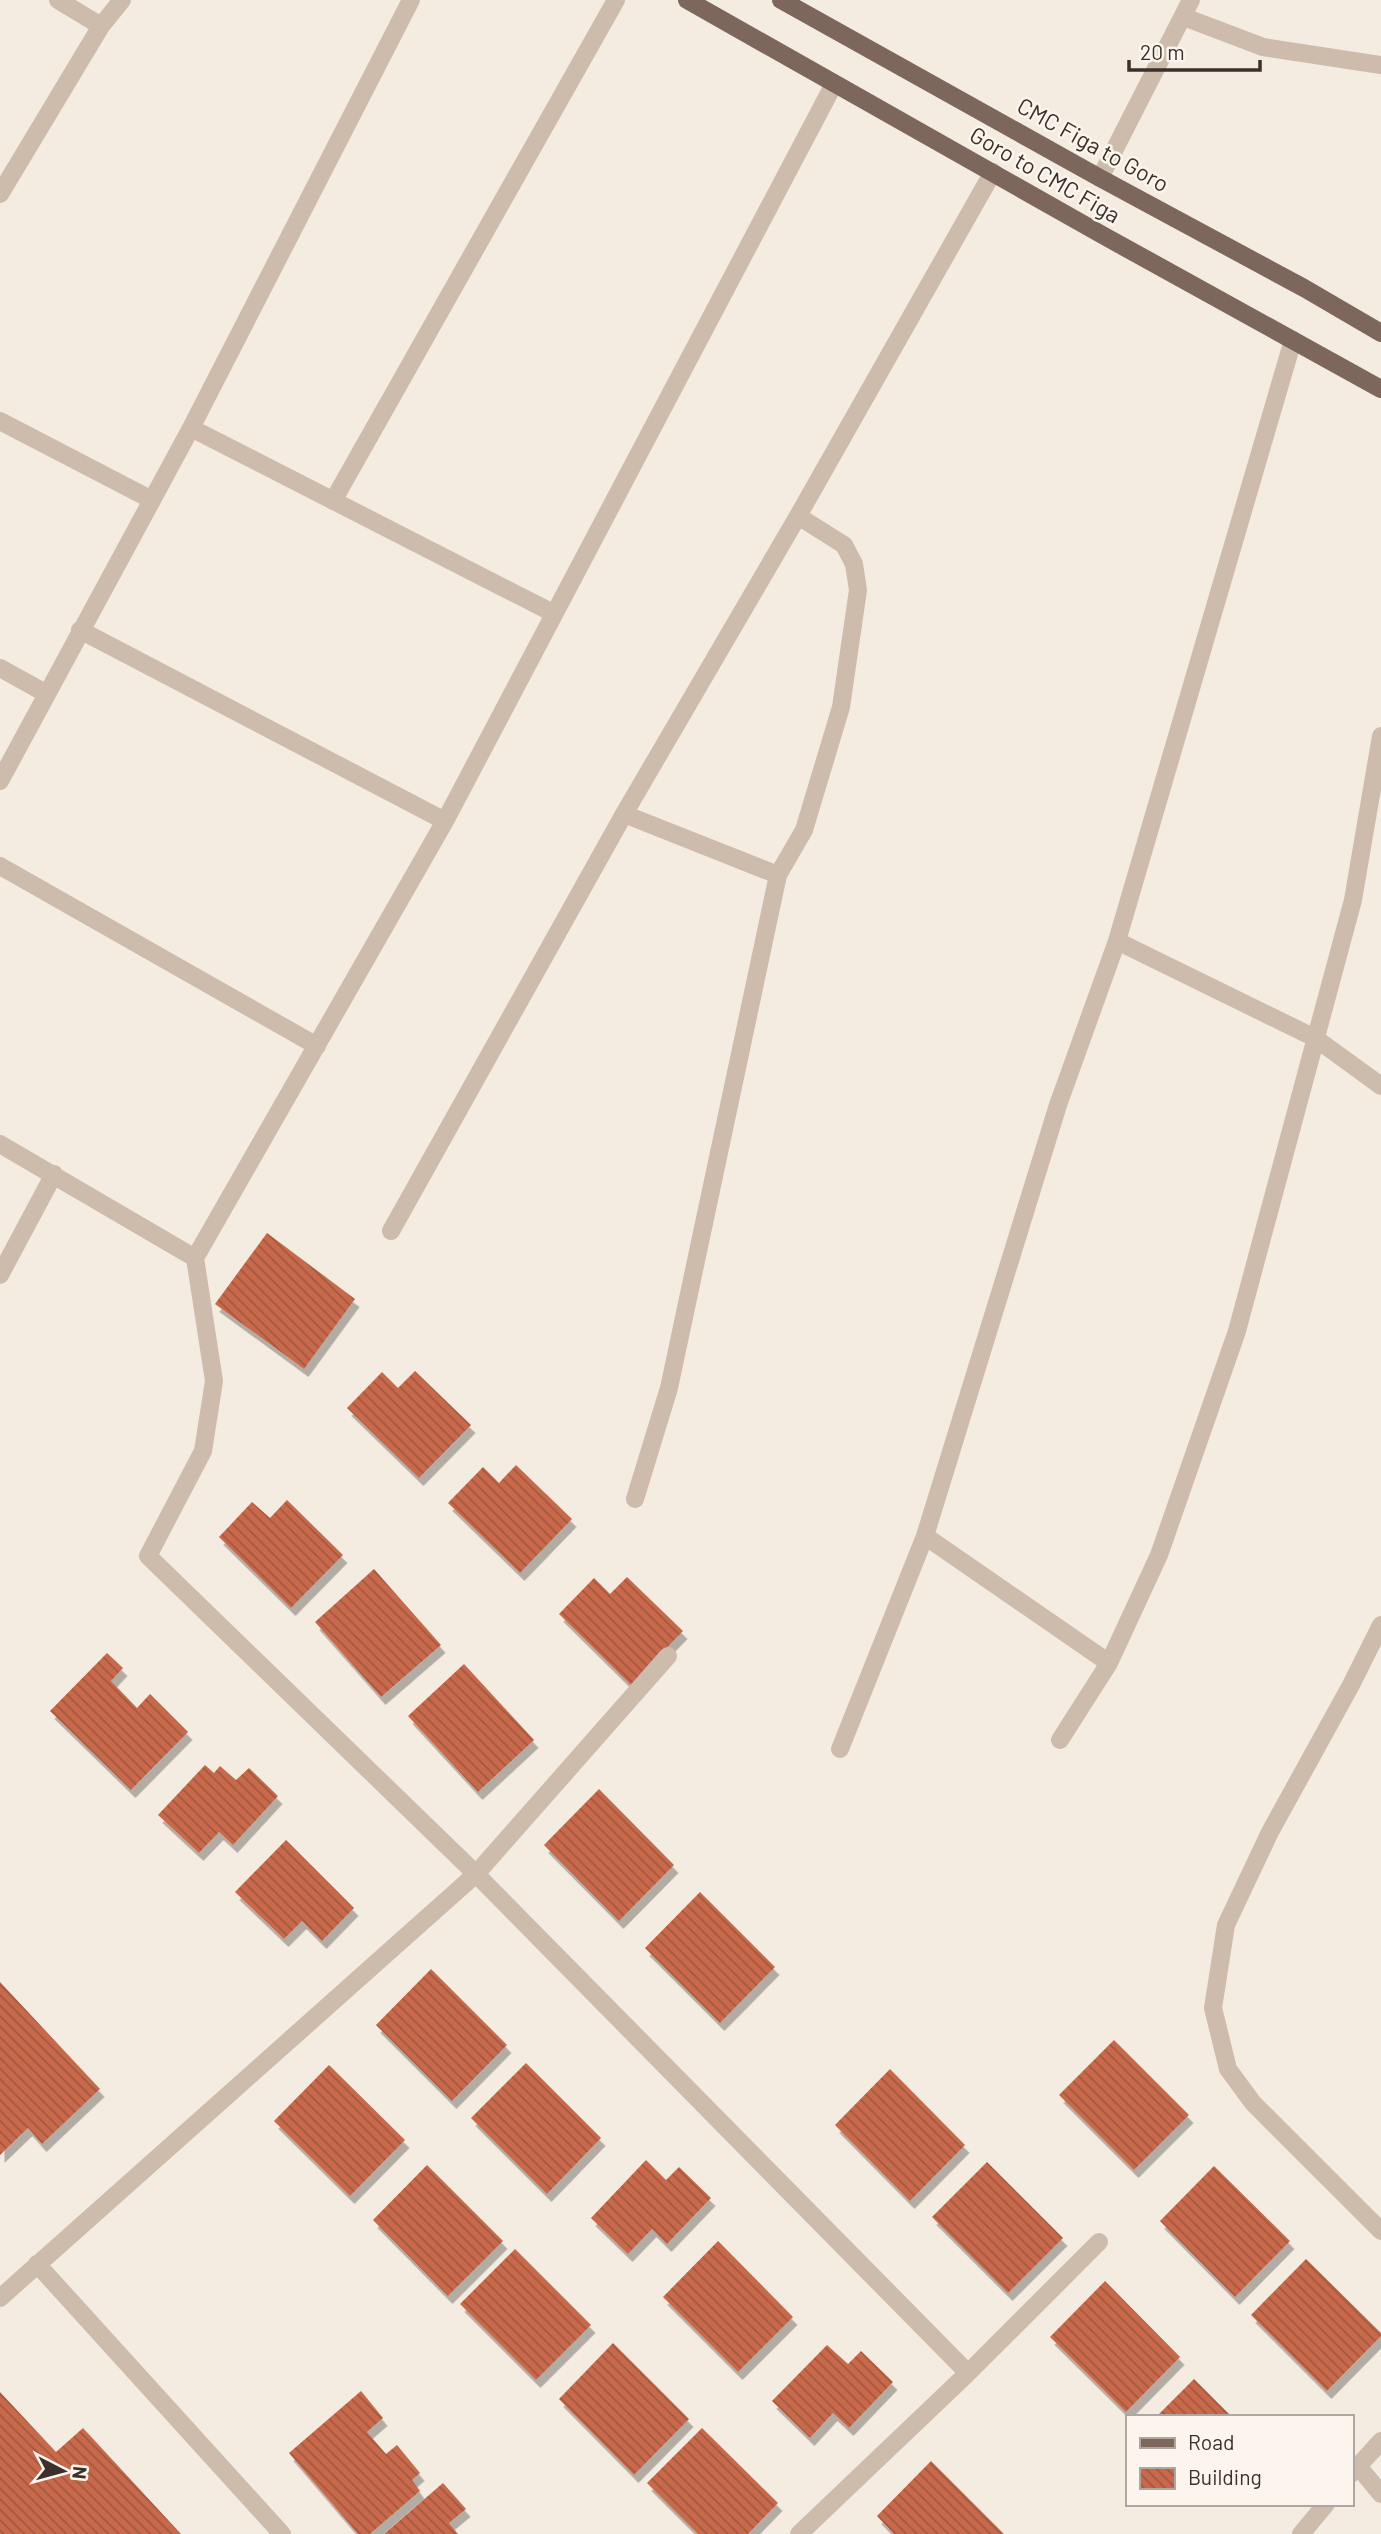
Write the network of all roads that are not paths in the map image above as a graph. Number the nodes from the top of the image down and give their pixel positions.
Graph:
1 (58, 0) edge
2 (122, 0) edge
3 (411, 0) edge
4 (616, 0) edge
5 (687, 0) edge
6 (781, 0) edge
7 (1191, 0) edge
8 (1184, 17) junction
9 (101, 26) junction
10 (1381, 65) edge
11 (834, 84) junction
12 (993, 172) junction
13 (1100, 178) junction
14 (0, 194) edge
15 (1381, 334) edge
16 (1293, 340) junction
17 (1381, 389) edge
18 (0, 421) edge
19 (191, 428) junction
20 (152, 500) junction
21 (334, 501) junction
22 (798, 516) junction
23 (553, 613) junction
24 (80, 630) junction
25 (0, 668) edge
26 (47, 694) junction
27 (1381, 736) edge
28 (0, 781) edge
29 (624, 814) junction
30 (444, 821) junction
31 (0, 866) edge
32 (778, 875) junction
33 (1117, 941) junction
34 (1315, 1038) junction
35 (317, 1046) junction
36 (1381, 1086) edge
37 (0, 1144) edge
38 (54, 1174) junction
39 (391, 1231) dead end
40 (195, 1258) junction
41 (0, 1275) edge
42 (635, 1499) dead end
43 (926, 1536) junction
44 (1381, 1625) edge
45 (668, 1656) dead end
46 (1109, 1663) junction
47 (1060, 1740) dead end
48 (840, 1749) dead end
49 (476, 1874) junction
50 (1381, 2231) edge
51 (1099, 2242) dead end
52 (37, 2264) junction
53 (0, 2298) edge
54 (968, 2373) junction
55 (1381, 2441) edge
56 (1355, 2470) edge
57 (1381, 2494) edge
58 (1324, 2506) edge
59 (282, 2534) edge
60 (799, 2534) edge
61 (1301, 2534) edge

1 - 9 street
2 - 9 street
3 - 19 street
4 - 21 street
5 - 11 main road, Goro to CMC Figa
6 - 13 main road, CMC Figa to Goro
7 - 8 street
8 - 10 street
8 - 13 street
9 - 14 street
11 - 12 main road, Goro to CMC Figa
11 - 23 street
12 - 16 main road, Goro to CMC Figa
12 - 22 street
13 - 15 main road, CMC Figa to Goro
16 - 17 main road, Goro to CMC Figa
16 - 33 street
18 - 20 street
19 - 20 street
19 - 21 street
20 - 24 street
21 - 23 street
22 - 29 street
22 - 32 street
23 - 30 street
24 - 26 street
24 - 30 street
25 - 26 street
26 - 28 street
27 - 34 street
29 - 32 street
29 - 39 street
30 - 35 street
31 - 35 street
32 - 42 street
33 - 34 street
33 - 43 street
34 - 36 street
34 - 46 street
35 - 40 street
37 - 38 street
38 - 40 street
38 - 41 street
40 - 49 street
43 - 46 street
43 - 48 street
44 - 50 street
45 - 49 street
46 - 47 street
49 - 52 street
49 - 54 street
51 - 54 street
52 - 53 street
52 - 59 street
54 - 60 street
55 - 56 street
56 - 57 street
58 - 61 street

